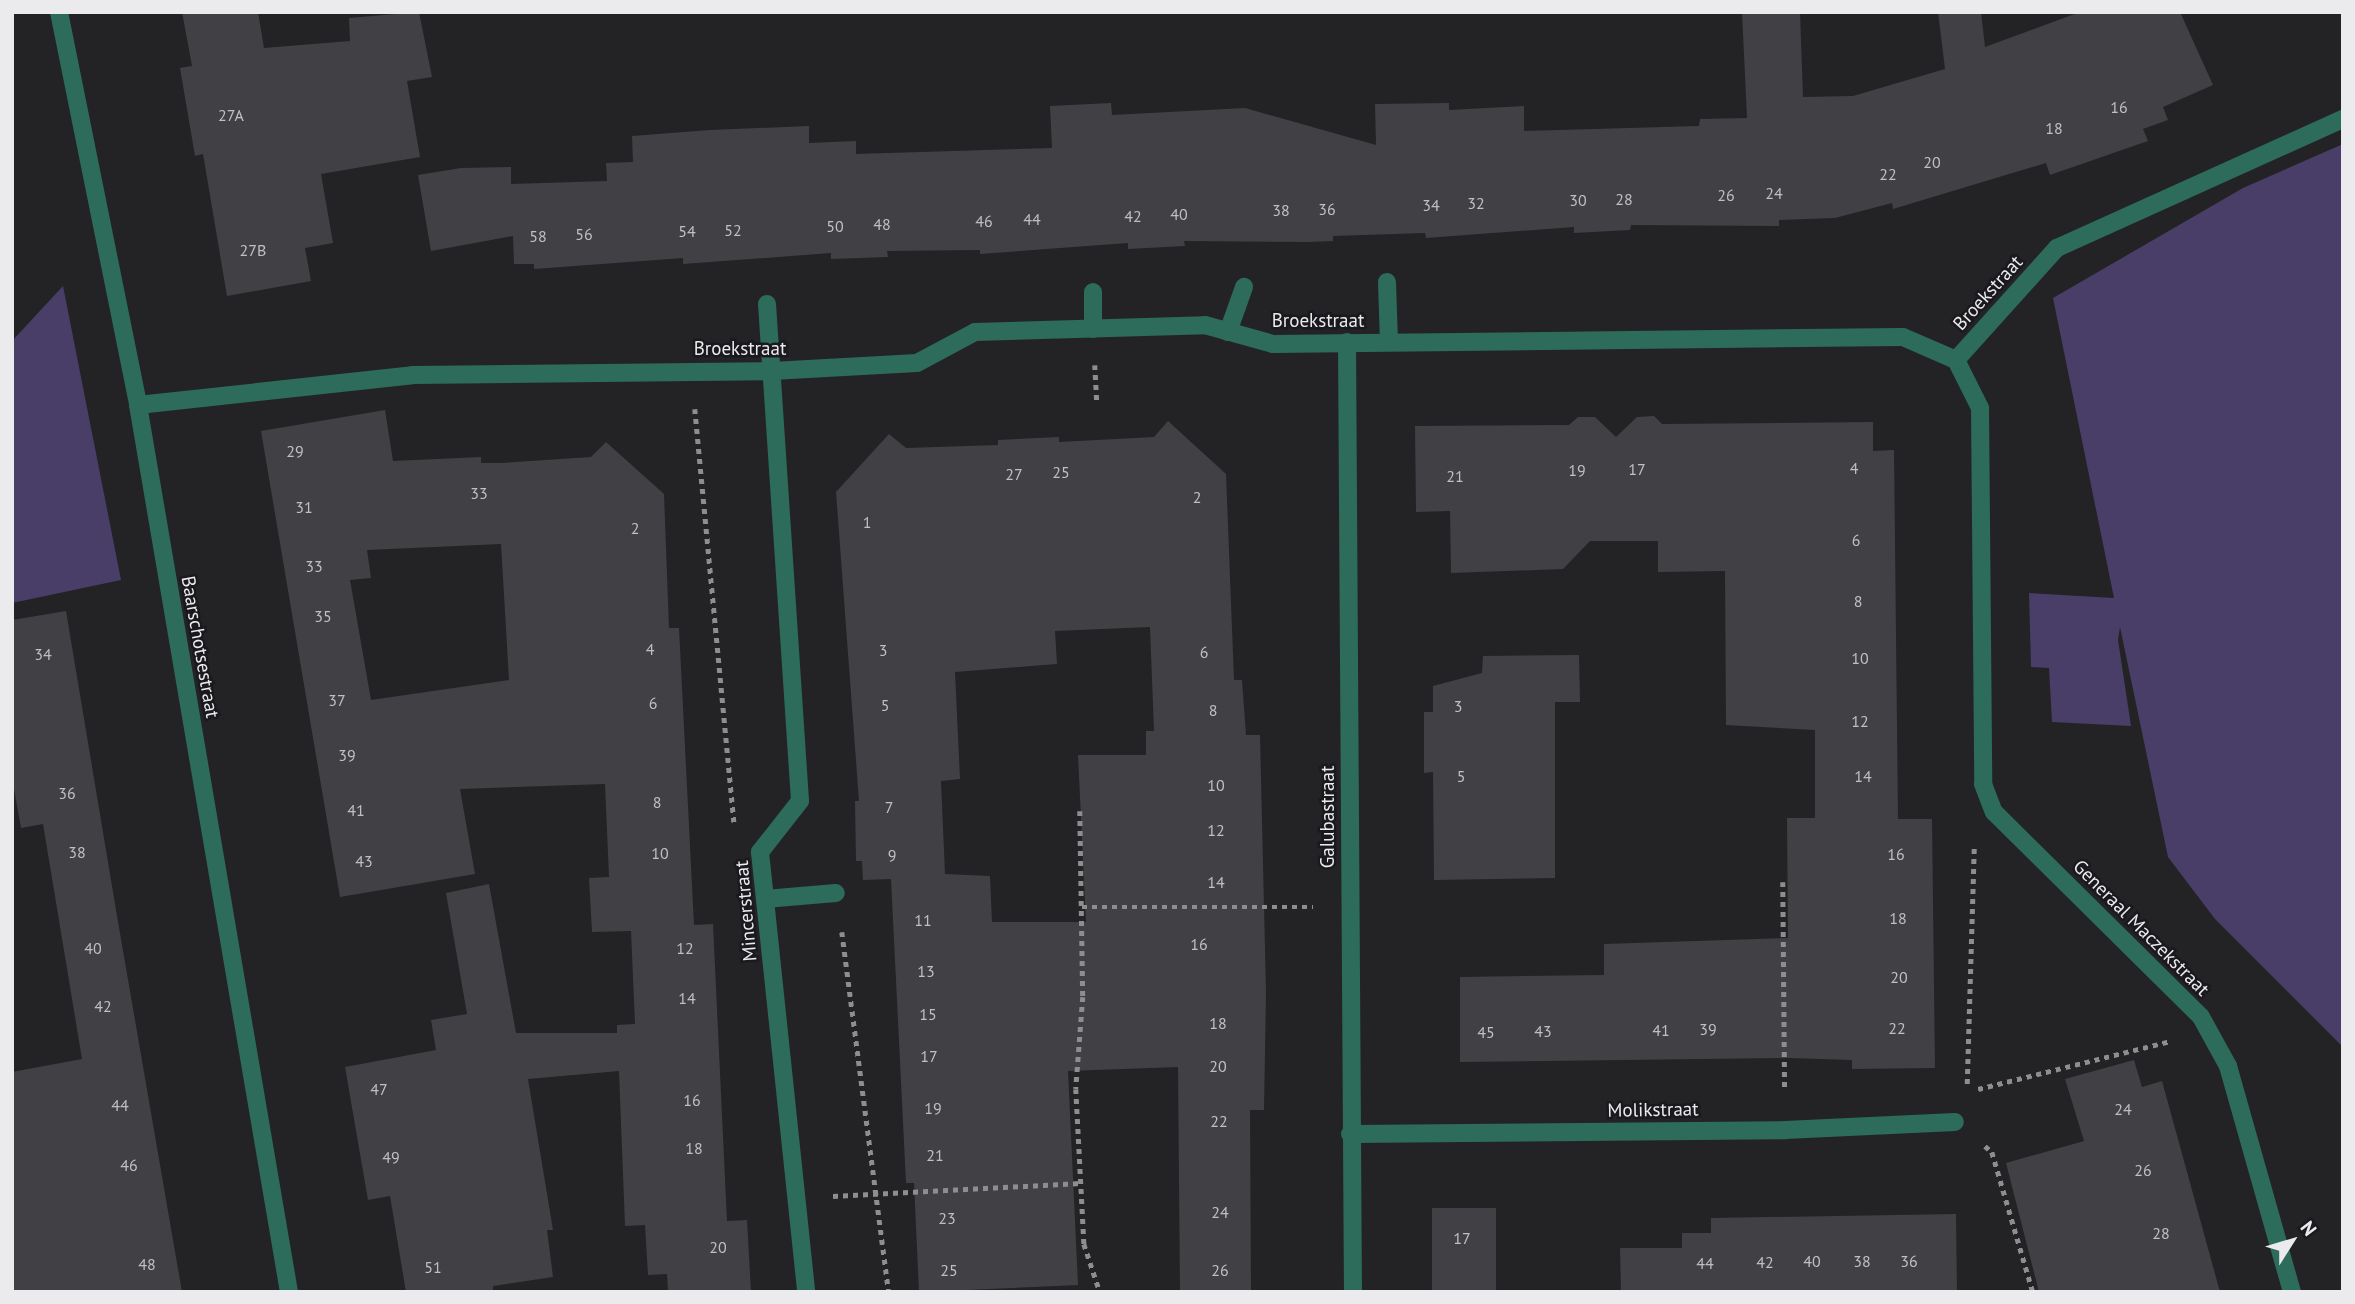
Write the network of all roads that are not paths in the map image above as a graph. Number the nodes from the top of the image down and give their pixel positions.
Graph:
1 (59, 12) edge
2 (2343, 119) edge
3 (1387, 282) dead end
4 (1244, 287) dead end
5 (1093, 292) dead end
6 (768, 304) dead end
7 (1093, 329) junction
8 (1228, 332) junction
9 (1348, 342) junction
10 (1389, 342) junction
11 (1956, 360) junction
12 (772, 371) junction
13 (138, 405) junction
14 (836, 893) road end
15 (765, 899) junction
16 (1955, 1122) road end
17 (1350, 1134) junction
18 (289, 1292) edge
19 (806, 1292) edge
20 (1353, 1292) edge
21 (2292, 1292) edge

1 - 13 street, Baarschotsestraat
2 - 11 street, Broekstraat
3 - 10 street
4 - 8 street
5 - 7 street
6 - 12 street, Mincerstraat
7 - 8 street, Broekstraat
7 - 12 street, Broekstraat
8 - 9 street, Broekstraat
9 - 10 street, Broekstraat
9 - 17 street, Galubastraat
10 - 11 street, Broekstraat
11 - 21 street, Generaal Maczekstraat
12 - 13 street, Broekstraat
12 - 15 street, Mincerstraat
13 - 18 street, Baarschotsestraat
14 - 15 street
15 - 19 street, Mincerstraat
16 - 17 street, Molikstraat
17 - 20 street, Galubastraat

